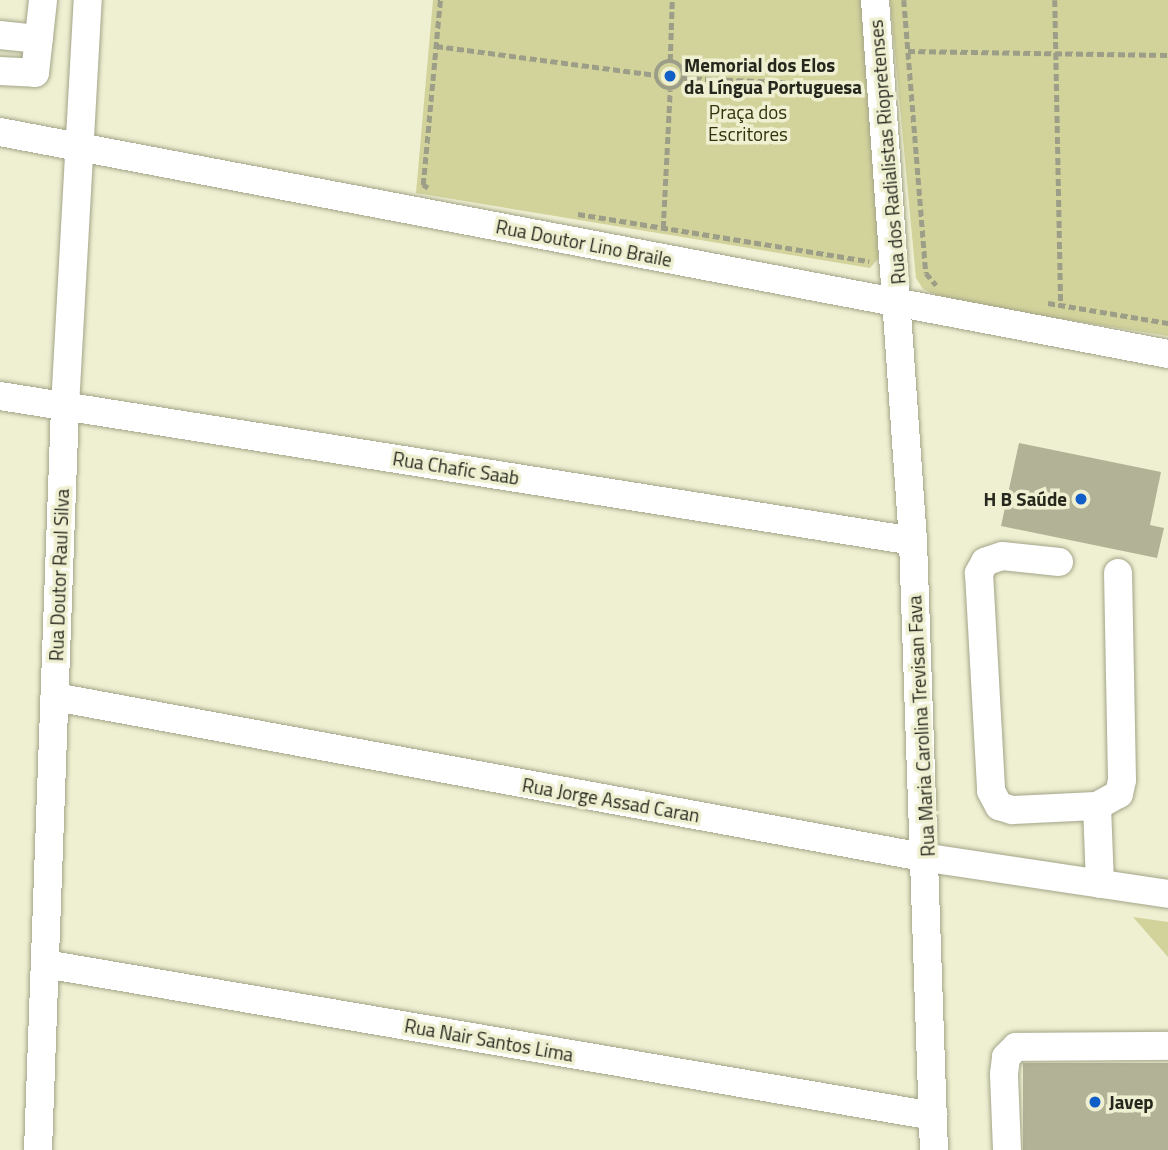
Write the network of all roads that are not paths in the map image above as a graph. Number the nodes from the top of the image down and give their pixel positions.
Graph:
1 (43, 0) edge
2 (88, 0) edge
3 (874, 0) edge
4 (0, 35) edge
5 (39, 39) junction
6 (0, 71) edge
7 (0, 132) edge
8 (76, 147) junction
9 (899, 303) junction
10 (1168, 354) edge
11 (0, 396) edge
12 (65, 406) junction
13 (913, 541) junction
14 (1059, 562) dead end
15 (1118, 573) dead end
16 (55, 697) junction
17 (1097, 806) junction
18 (928, 858) junction
19 (1100, 884) junction
20 (1168, 894) edge
21 (45, 964) junction
22 (1168, 1046) edge
23 (933, 1116) junction
24 (38, 1150) edge
25 (934, 1150) edge
26 (1007, 1150) edge

1 - 5 street
2 - 8 street, Rua Doutor Raul Silva
3 - 9 street, Rua dos Radialistas Riopretenses
4 - 5 street
5 - 6 street
7 - 8 street, Rua Doutor Lino Braile
8 - 9 street, Rua Doutor Lino Braile
8 - 12 street, Rua Doutor Raul Silva
9 - 10 street, Rua Doutor Lino Braile
9 - 13 street, Rua Maria Carolina Trevisan Fava
11 - 12 street, Rua Chafic Saab
12 - 13 street, Rua Chafic Saab
12 - 16 street, Rua Doutor Raul Silva
13 - 18 street, Rua Maria Carolina Trevisan Fava
14 - 17 street
15 - 17 street
16 - 18 street, Rua Jorge Assad Caran
16 - 21 street, Rua Doutor Raul Silva
17 - 19 street
18 - 19 street, Rua Jorge Assad Caran
18 - 23 street, Rua Maria Carolina Trevisan Fava
19 - 20 street, Rua Jorge Assad Caran
21 - 23 street, Rua Nair Santos Lima
21 - 24 street, Rua Doutor Raul Silva
22 - 26 street
23 - 25 street, Rua Maria Carolina Trevisan Fava

